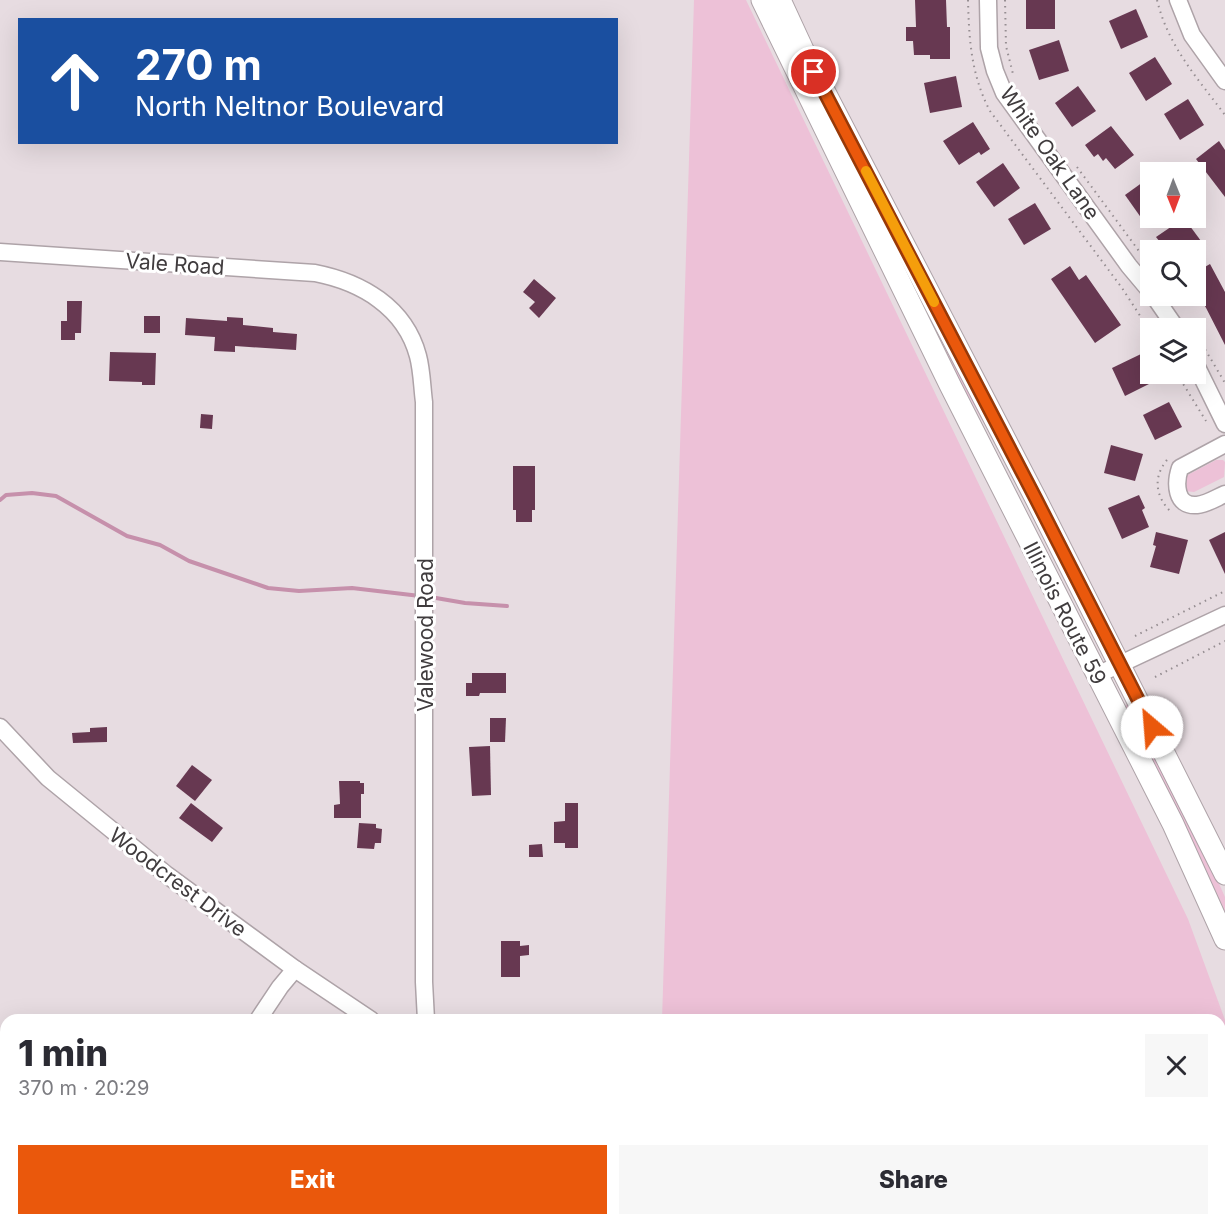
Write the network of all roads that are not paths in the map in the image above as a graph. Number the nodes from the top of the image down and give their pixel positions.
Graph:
1 (762, 0) edge
2 (780, 0) edge
3 (988, 0) edge
4 (1178, 0) edge
5 (1225, 81) edge
6 (0, 252) edge
7 (1140, 279) edge
8 (349, 281) joint
9 (1205, 384) edge
10 (1225, 424) edge
11 (1225, 444) edge
12 (1225, 494) edge
13 (1225, 615) edge
14 (1121, 664) junction
15 (1097, 675) junction
16 (0, 727) edge
17 (1225, 874) edge
18 (1225, 939) edge
19 (295, 969) junction
20 (262, 1014) edge
21 (361, 1014) edge
22 (426, 1014) edge

1 - 15 main road, Illinois Route 59
2 - 14 main road, Illinois Route 59
3 - 7 street, White Oak Lane
4 - 5 street
6 - 8 street, Vale Road
8 - 22 street, Valewood Road
9 - 10 street
11 - 12 street
13 - 14 street
14 - 15 street
14 - 17 main road, Illinois Route 59
15 - 18 main road, Illinois Route 59
16 - 19 street, Woodcrest Drive
19 - 20 street
19 - 21 street, Woodcrest Drive

